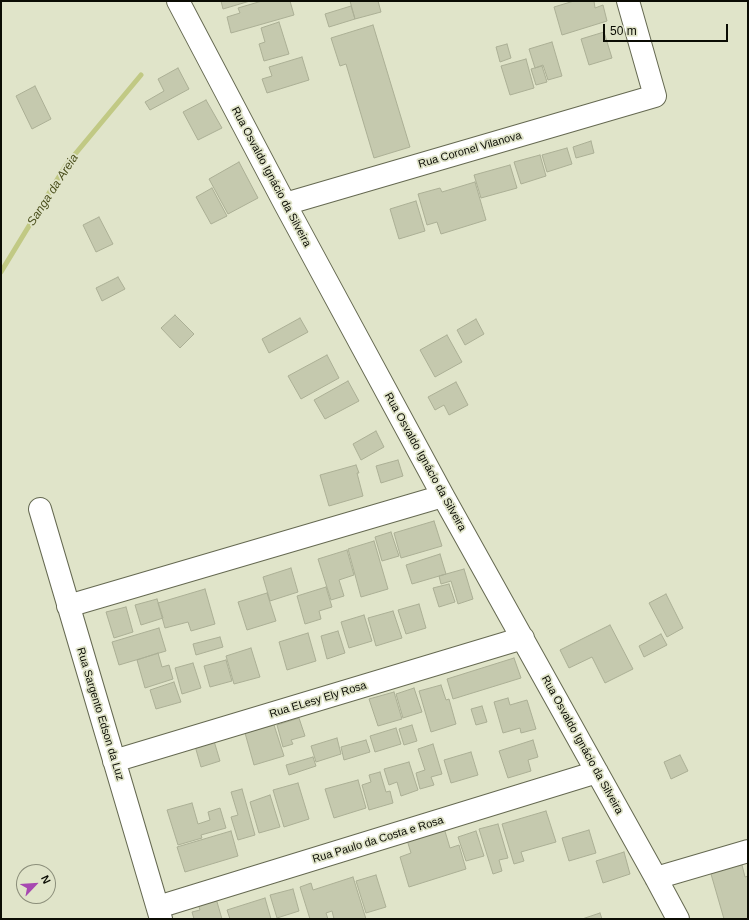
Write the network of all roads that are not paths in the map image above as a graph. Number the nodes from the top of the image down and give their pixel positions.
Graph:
1 (178, 1) edge
2 (628, 1) edge
3 (285, 204) junction
4 (444, 496) junction
5 (40, 509) dead end
6 (68, 606) junction
7 (523, 638) junction
8 (114, 761) junction
9 (598, 772) junction
10 (748, 851) edge
11 (656, 878) junction
12 (159, 913) edge
13 (678, 919) edge

1 - 3 street, Rua Osvaldo Ignácio da Silveira
2 - 3 street, Rua Coronel Vilanova
3 - 4 street, Rua Osvaldo Ignácio da Silveira
4 - 6 street
4 - 7 street, Rua Osvaldo Ignácio da Silveira
5 - 6 street, Rua Sargento Edson da Luz
6 - 8 street, Rua Sargento Edson da Luz
7 - 8 street, Rua ELesy Ely Rosa
7 - 9 street, Rua Osvaldo Ignácio da Silveira
8 - 12 street, Rua Sargento Edson da Luz
9 - 11 street, Rua Osvaldo Ignácio da Silveira
9 - 12 street, Rua Paulo da Costa e Rosa
10 - 11 street
11 - 13 street, Rua Osvaldo Ignácio da Silveira

